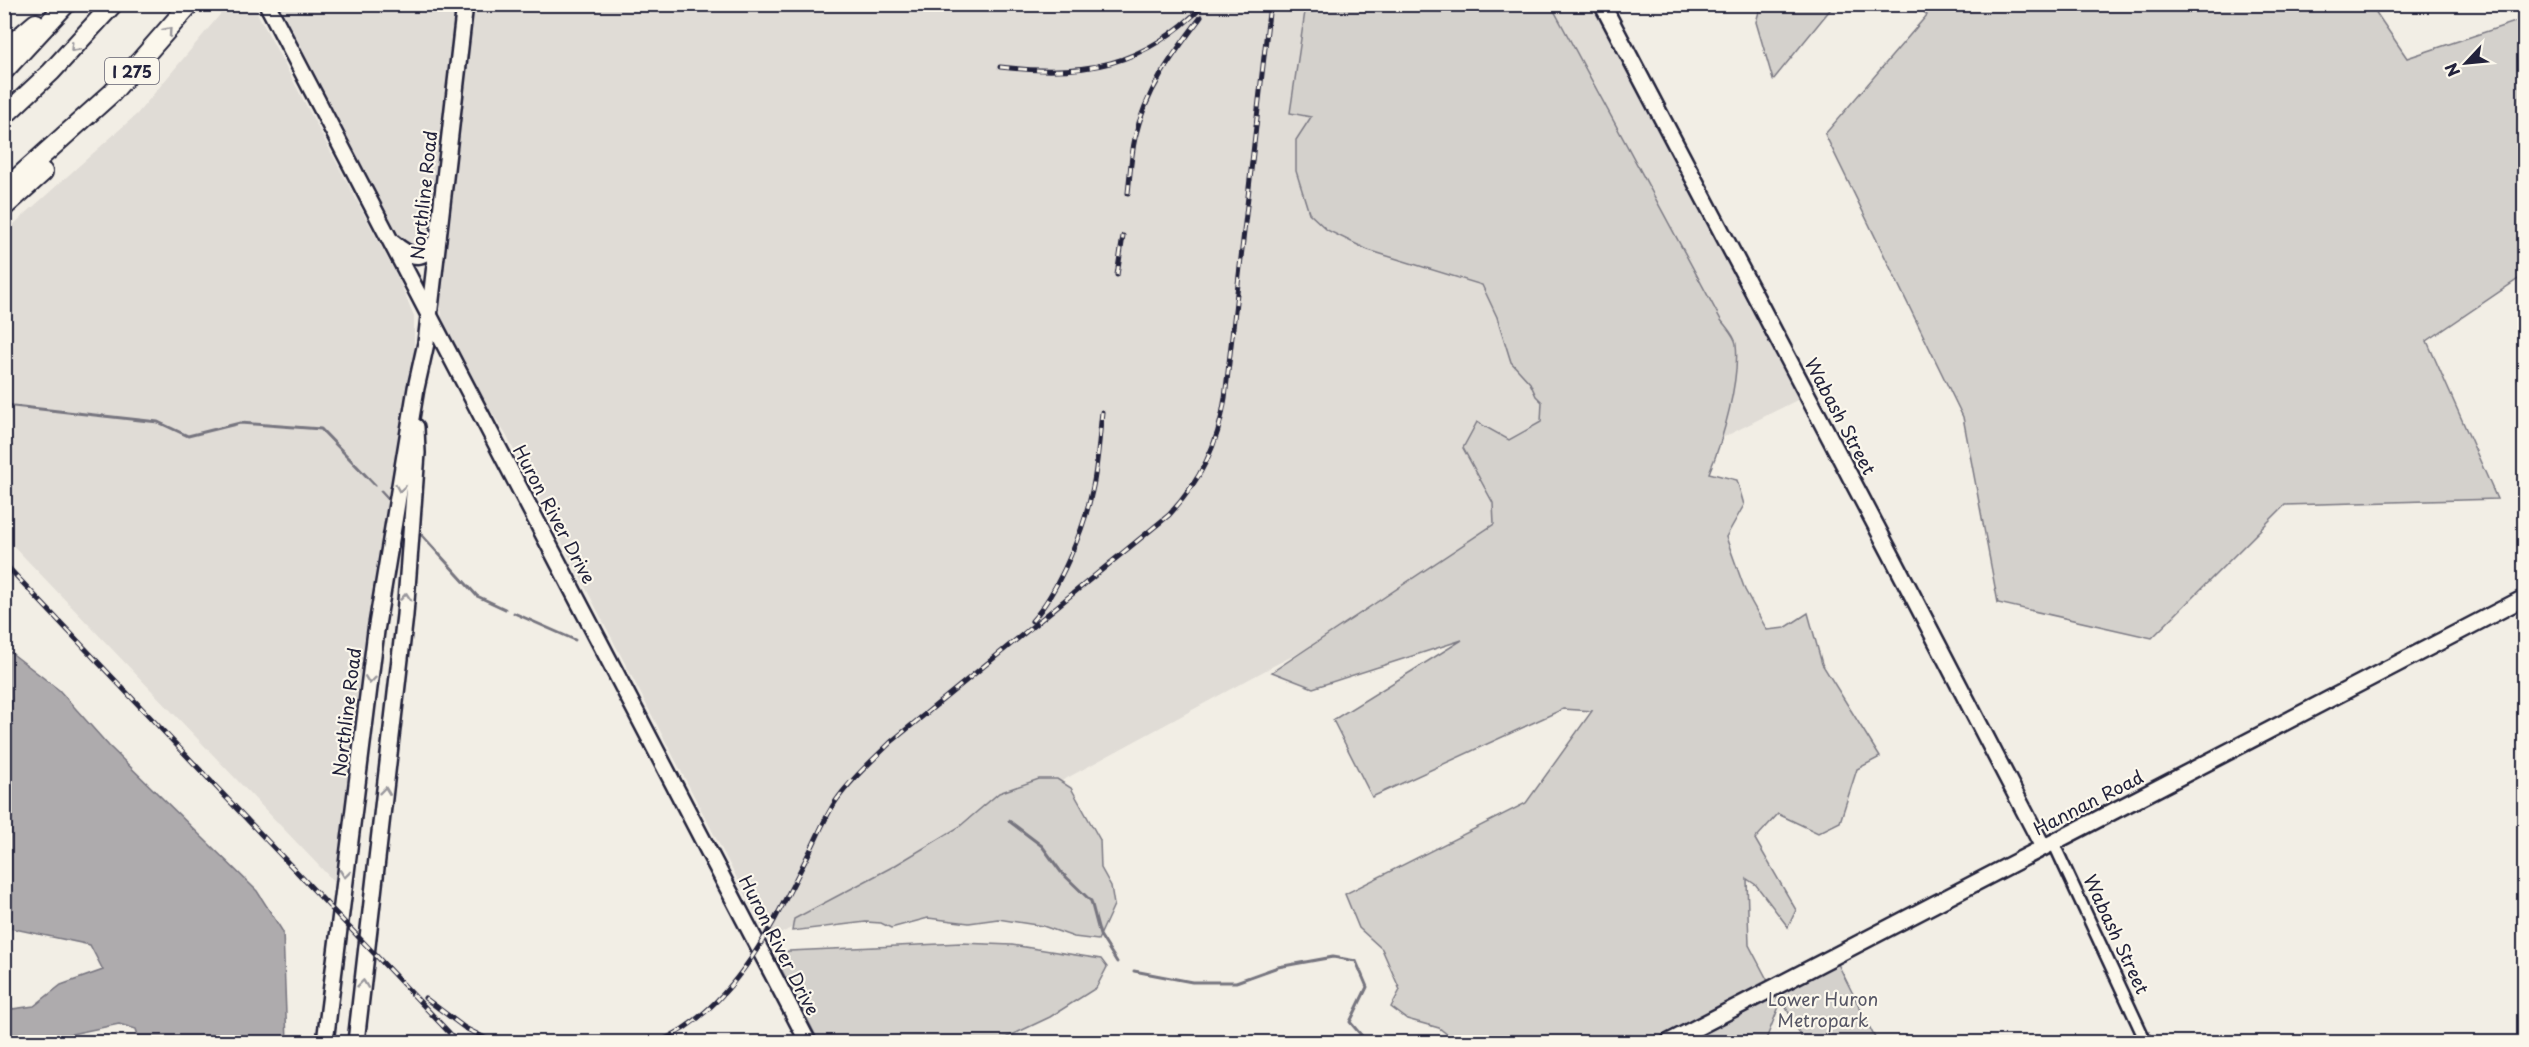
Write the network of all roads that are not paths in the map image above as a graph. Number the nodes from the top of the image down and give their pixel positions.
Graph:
1 (54, 4) edge
2 (66, 4) edge
3 (113, 4) edge
4 (190, 4) edge
5 (267, 4) edge
6 (465, 4) edge
7 (1602, 4) edge
8 (4, 50) edge
9 (4, 71) edge
10 (4, 116) edge
11 (68, 133) junction
12 (4, 190) edge
13 (4, 207) edge
14 (438, 238) junction
15 (388, 239) junction
16 (429, 315) junction
17 (416, 388) junction
18 (2524, 598) edge
19 (2048, 845) junction
20 (325, 1042) edge
21 (356, 1042) edge
22 (808, 1042) edge
23 (1670, 1042) edge
24 (2146, 1042) edge

1 - 8 highway
2 - 9 highway
3 -> 10 highway
11 -> 4 highway, I 275
5 - 15 street, Huron River Drive
6 - 14 street, Northline Road
7 - 19 street, Wabash Street
11 - 12 highway, I 275
11 - 13 highway
14 - 15 street
14 - 16 street, Northline Road
15 - 16 street, Huron River Drive
16 - 17 street, Northline Road
16 - 22 street, Huron River Drive
17 -> 20 street, Northline Road
21 -> 17 street, Northline Road
18 - 19 street, Hannan Road
19 - 23 street, Hannan Road
19 - 24 street, Wabash Street

